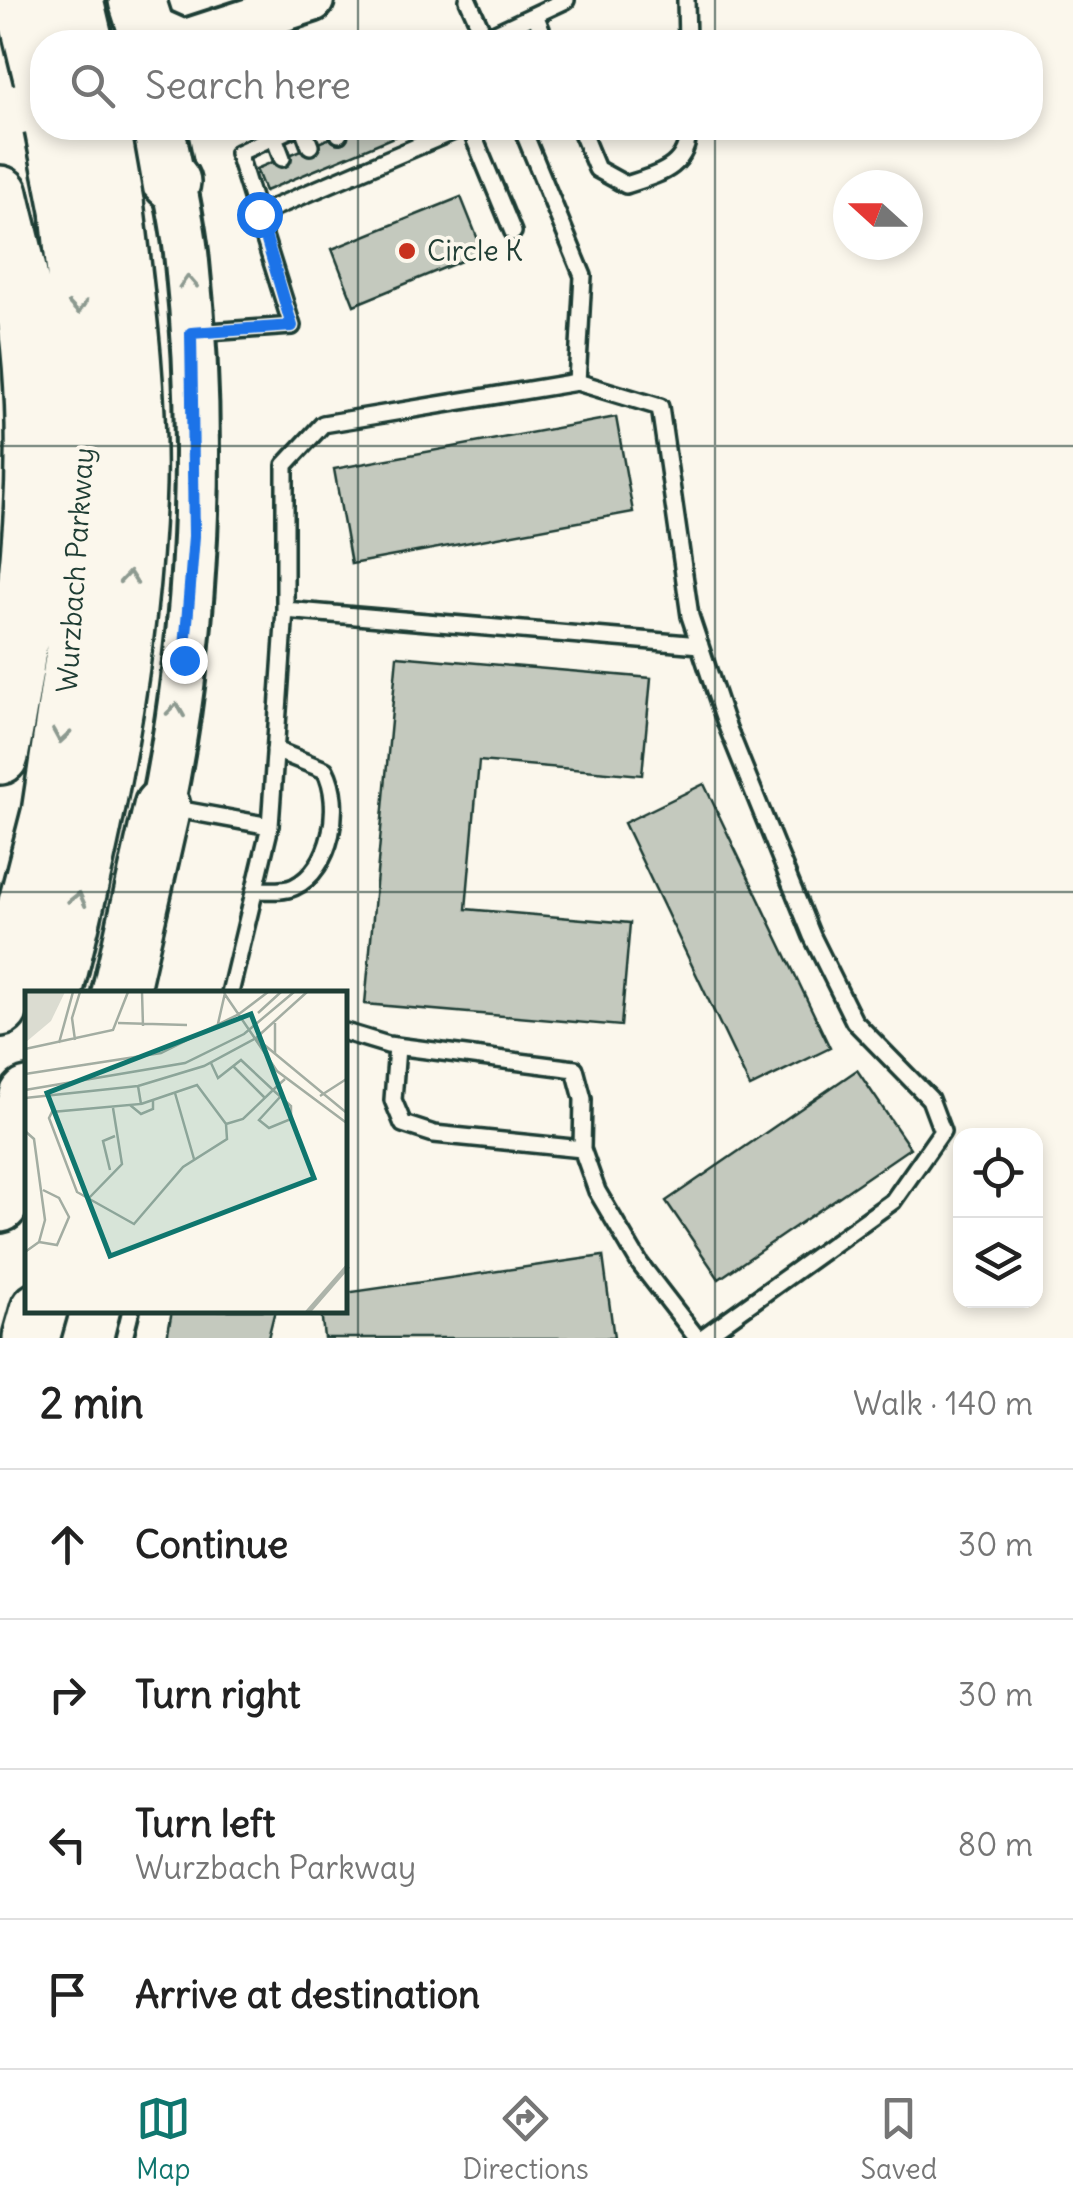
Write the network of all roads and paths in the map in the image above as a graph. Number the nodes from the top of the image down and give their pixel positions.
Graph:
1 (23, 0) edge
2 (74, 0) edge
3 (312, 0) edge
4 (468, 0) edge
5 (566, 0) edge
6 (686, 0) edge
7 (536, 16) junction
8 (148, 17) edge
9 (30, 30) edge
10 (79, 30) edge
11 (113, 30) edge
12 (247, 30) edge
13 (479, 30) edge
14 (506, 30) edge
15 (541, 30) edge
16 (687, 30) edge
17 (30, 52) edge
18 (0, 58) edge
19 (50, 140) edge
20 (59, 140) edge
21 (100, 140) edge
22 (133, 140) edge
23 (165, 140) edge
24 (181, 140) edge
25 (266, 140) edge
26 (275, 140) edge
27 (308, 140) edge
28 (410, 140) edge
29 (427, 140) edge
30 (475, 140) edge
31 (527, 140) edge
32 (585, 140) edge
33 (688, 140) edge
34 (376, 144) dead end
35 (310, 146) dead end
36 (413, 148) junction
37 (348, 155) dead end
38 (282, 158) dead end
39 (382, 160) junction
40 (319, 168) dead end
41 (355, 172) junction
42 (291, 180) dead end
43 (172, 182) junction
44 (326, 185) junction
45 (298, 197) junction
46 (92, 206) junction
47 (3, 214) edge
48 (259, 214) junction
49 (513, 232) dead end
50 (191, 333) junction
51 (576, 382) junction
52 (285, 610) junction
53 (700, 644) junction
54 (275, 750) junction
55 (0, 756) edge
56 (162, 807) junction
57 (270, 826) junction
58 (255, 890) junction
59 (54, 991) edge
60 (120, 991) edge
61 (230, 991) edge
62 (0, 1008) edge
63 (348, 1033) edge
64 (397, 1046) junction
65 (25, 1108) edge
66 (582, 1149) junction
67 (0, 1204) edge
68 (38, 1313) edge
69 (130, 1313) edge
70 (31, 1338) edge
71 (124, 1338) edge
72 (700, 1338) edge

1 - 9 highway, bridge
2 - 10 highway, bridge
3 - 12 main road
4 - 13 lane
5 - 7 lane
6 - 16 lane
7 - 14 lane
7 - 15 lane
8 - 11 main road
17 - 18 main road
19 - 47 highway
20 - 46 highway, Wurzbach Parkway, bridge
21 - 46 highway, Wurzbach Parkway, bridge
22 - 43 highway
23 - 43 main road
24 - 43 main road
25 - 48 lane
26 - 38 lane
27 - 35 lane
28 - 36 lane
29 - 36 lane
30 - 49 lane
31 - 51 lane
32 - 33 lane
34 - 39 lane
36 - 39 lane
37 - 41 lane
39 - 41 lane
40 - 44 lane
41 - 44 lane
42 - 45 lane
50 -> 43 main road
44 - 45 lane
45 - 48 lane
59 -> 46 highway, Wurzbach Parkway
46 -> 62 highway, Wurzbach Parkway
47 - 55 highway
48 - 50 lane
56 -> 50 main road
51 - 52 lane
51 - 53 lane
52 - 53 lane
52 - 54 lane
53 - 72 lane
54 - 57 lane
54 - 58 lane
56 - 57 lane
56 - 60 highway
57 - 58 lane
58 - 61 lane
63 - 64 lane
64 - 66 lane
64 - 66 lane
65 - 67 highway
66 - 72 lane
68 - 70 highway
69 - 71 lane

